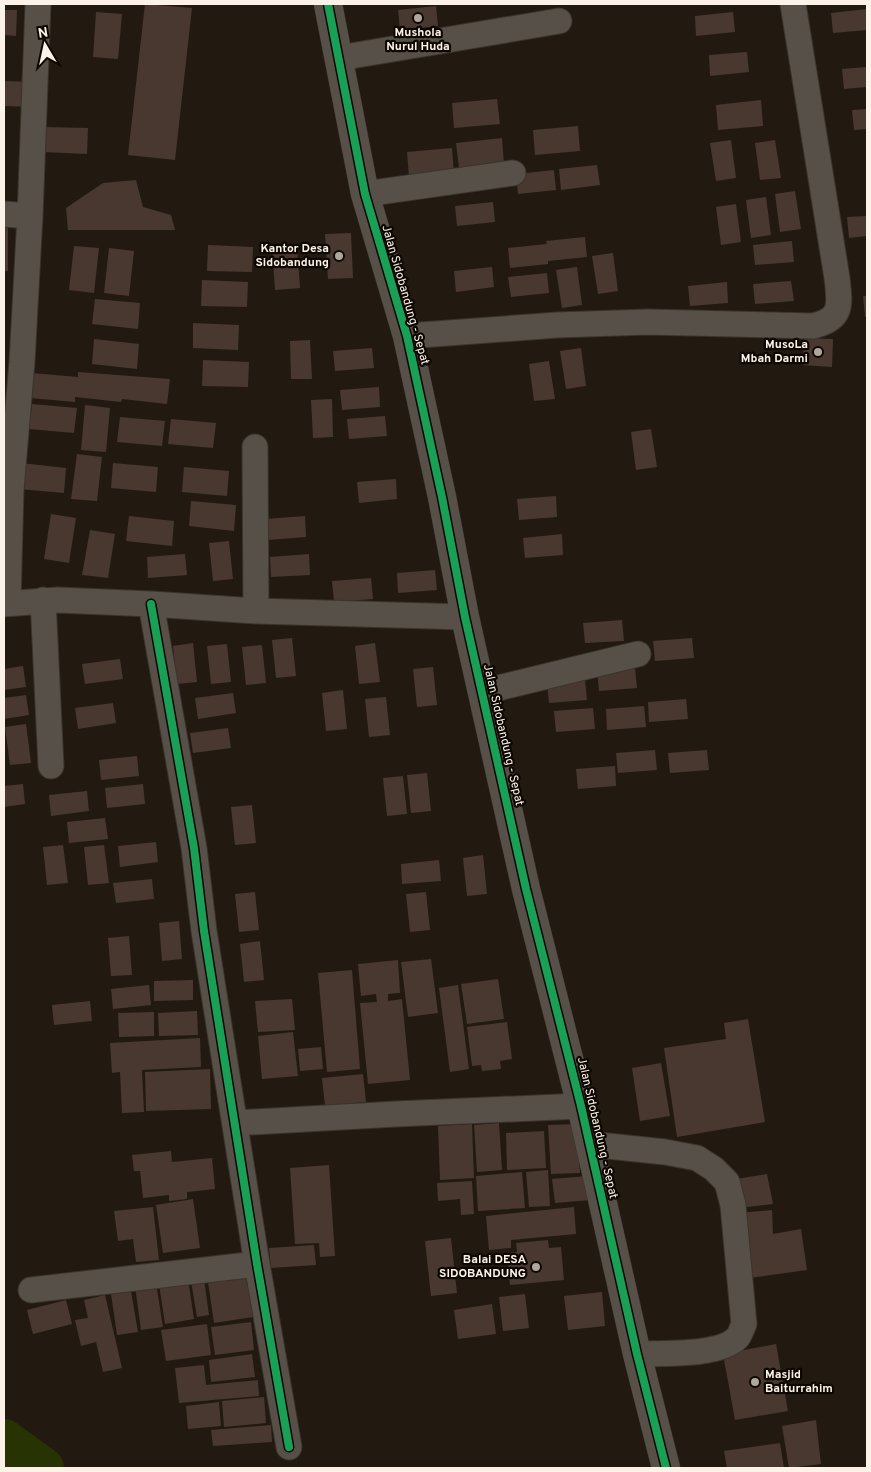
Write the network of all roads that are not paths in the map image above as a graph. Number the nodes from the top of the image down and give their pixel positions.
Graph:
1 (38, 4) edge
2 (315, 4) edge
3 (328, 4) edge
4 (792, 4) edge
5 (559, 22) dead end
6 (339, 58) junction
7 (513, 174) dead end
8 (365, 194) junction
9 (4, 214) edge
10 (30, 216) junction
11 (407, 336) junction
12 (255, 447) dead end
13 (43, 600) junction
14 (6, 603) edge
15 (151, 604) junction
16 (256, 611) junction
17 (465, 617) junction
18 (638, 654) dead end
19 (482, 692) junction
20 (51, 766) dead end
21 (581, 1106) junction
22 (235, 1123) junction
23 (589, 1144) junction
24 (257, 1264) junction
25 (31, 1290) dead end
26 (637, 1354) junction
27 (289, 1448) dead end
28 (666, 1468) edge

1 - 10 street
2 - 3 street
3 - 6 street, Jalan Sidobandung - Sepat
4 - 11 street
5 - 6 street
6 - 8 street, Jalan Sidobandung - Sepat
7 - 8 street
8 - 11 street, Jalan Sidobandung - Sepat
9 - 10 street
10 - 14 street
11 - 17 street, Jalan Sidobandung - Sepat
12 - 16 street
13 - 14 street
13 - 15 street
13 - 20 street
15 - 16 street
15 - 22 street
16 - 17 street
17 - 19 street, Jalan Sidobandung - Sepat
18 - 19 street
19 - 21 street, Jalan Sidobandung - Sepat
21 - 22 street
21 - 23 street, Jalan Sidobandung - Sepat
22 - 24 street
23 - 26 street, Jalan Sidobandung - Sepat
23 - 26 street
24 - 25 street
24 - 27 street
26 - 28 street, Jalan Sidobandung - Sepat

